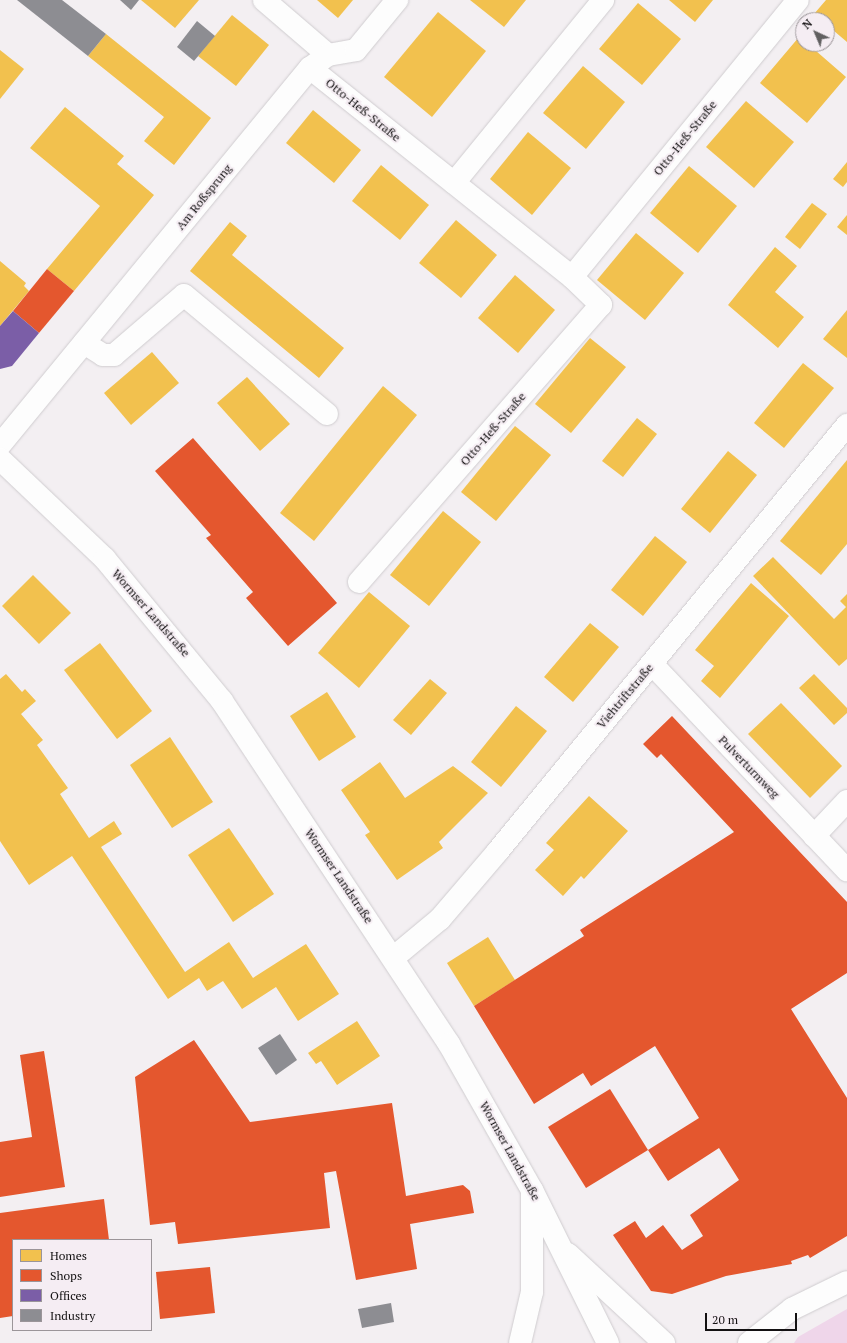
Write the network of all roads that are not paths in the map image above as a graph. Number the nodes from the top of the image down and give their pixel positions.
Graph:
1 (264, 0) edge
2 (397, 0) edge
3 (603, 0) edge
4 (798, 0) edge
5 (328, 55) junction
6 (310, 68) junction
7 (454, 183) junction
8 (572, 277) junction
9 (84, 343) junction
10 (327, 414) dead end
11 (847, 425) edge
12 (0, 445) edge
13 (0, 459) edge
14 (359, 582) dead end
15 (652, 664) junction
16 (847, 801) edge
17 (814, 836) junction
18 (847, 870) edge
19 (393, 958) junction
20 (532, 1190) junction
21 (563, 1249) junction
22 (847, 1282) edge
23 (520, 1343) edge
24 (608, 1343) edge
25 (664, 1343) edge
26 (749, 1343) edge

1 - 5 street
2 - 5 street, Am Roßsprung
3 - 7 street
4 - 8 street, Otto-Heß-Straße
5 - 6 street, Am Roßsprung
6 - 7 street, Otto-Heß-Straße
6 - 9 street, Am Roßsprung
7 - 8 street, Otto-Heß-Straße
8 - 14 street, Otto-Heß-Straße
9 - 10 street
9 - 12 street, Am Roßsprung
11 - 15 street, Viehtriftstraße
13 - 19 street, Wormser Landstraße
15 - 17 street, Pulverturmweg
15 - 19 street, Viehtriftstraße
16 - 17 street
17 - 18 street, Pulverturmweg
19 - 20 street, Wormser Landstraße
20 - 21 street, Wormser Landstraße
20 - 23 street
21 - 24 street, Wormser Landstraße
21 - 25 street
22 - 26 street

